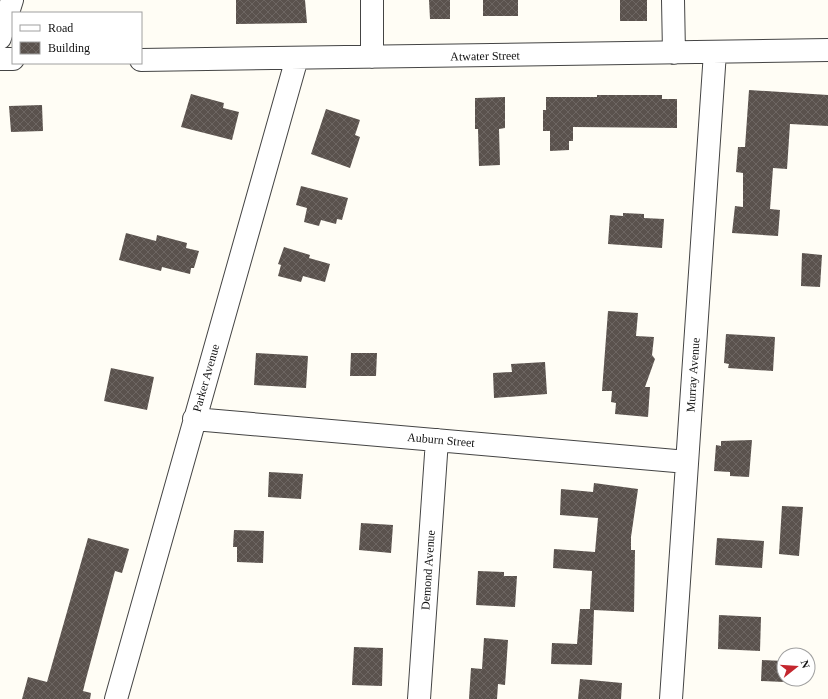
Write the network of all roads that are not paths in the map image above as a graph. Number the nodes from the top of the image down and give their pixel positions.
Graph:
1 (12, 0) edge
2 (372, 0) edge
3 (673, 0) edge
4 (0, 38) edge
5 (828, 50) edge
6 (715, 52) junction
7 (674, 53) junction
8 (372, 57) junction
9 (297, 58) junction
10 (0, 59) edge
11 (12, 59) edge
12 (142, 60) edge
13 (194, 419) junction
14 (437, 440) junction
15 (687, 462) junction
16 (116, 699) edge
17 (419, 699) edge
18 (671, 699) edge

1 - 4 street
2 - 8 street
3 - 7 street
5 - 6 street, Atwater Street
6 - 7 street, Atwater Street
6 - 15 street, Murray Avenue
7 - 8 street, Atwater Street
8 - 9 street, Atwater Street
9 - 12 street, Atwater Street
9 - 13 street, Parker Avenue
10 - 11 street
13 - 14 street, Auburn Street
13 - 16 street, Parker Avenue
14 - 15 street, Auburn Street
14 - 17 street, Demond Avenue
15 - 18 street, Murray Avenue

